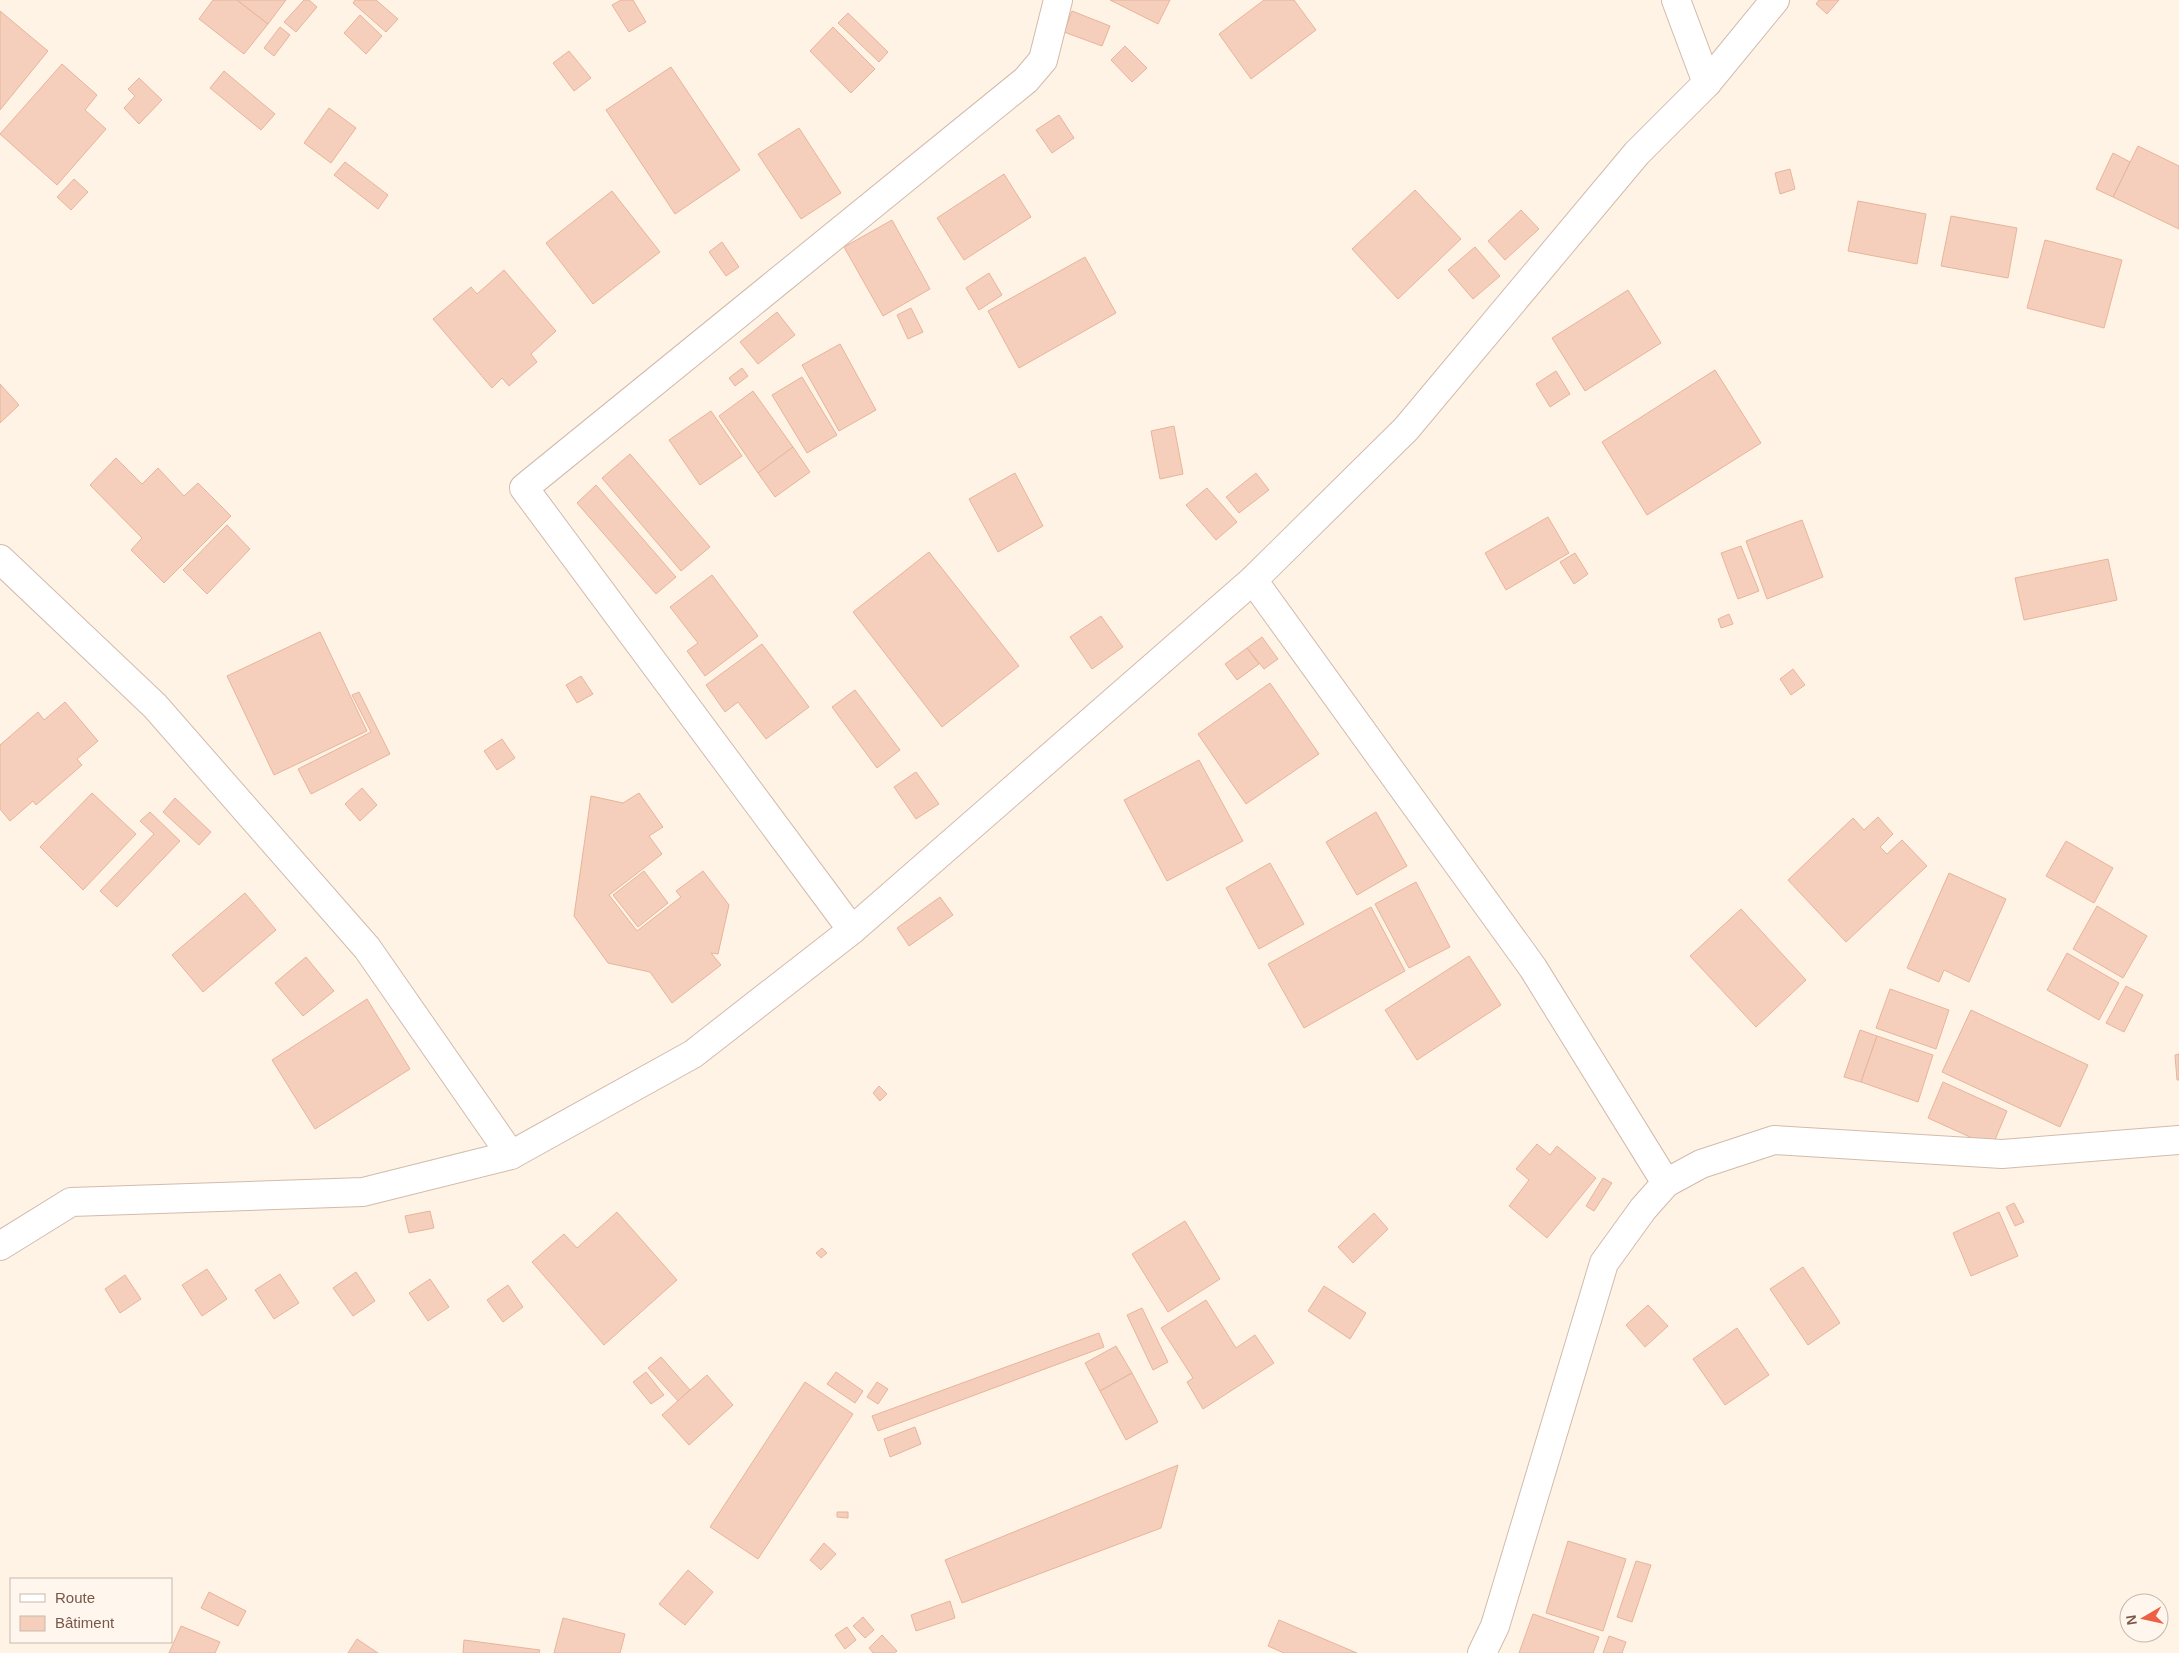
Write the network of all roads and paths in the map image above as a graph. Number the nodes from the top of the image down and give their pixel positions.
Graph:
1 (1058, 0) edge
2 (1676, 0) edge
3 (1775, 0) edge
4 (1707, 83) junction
5 (0, 559) edge
6 (1253, 580) junction
7 (852, 930) junction
8 (2179, 1140) edge
9 (511, 1155) junction
10 (1666, 1183) junction
11 (0, 1246) edge
12 (1482, 1653) edge

1 - 7 street
2 - 4 street
3 - 4 street
4 - 6 street
5 - 9 street
6 - 7 street
6 - 10 street
7 - 9 street
8 - 10 street
9 - 11 street
10 - 12 street

